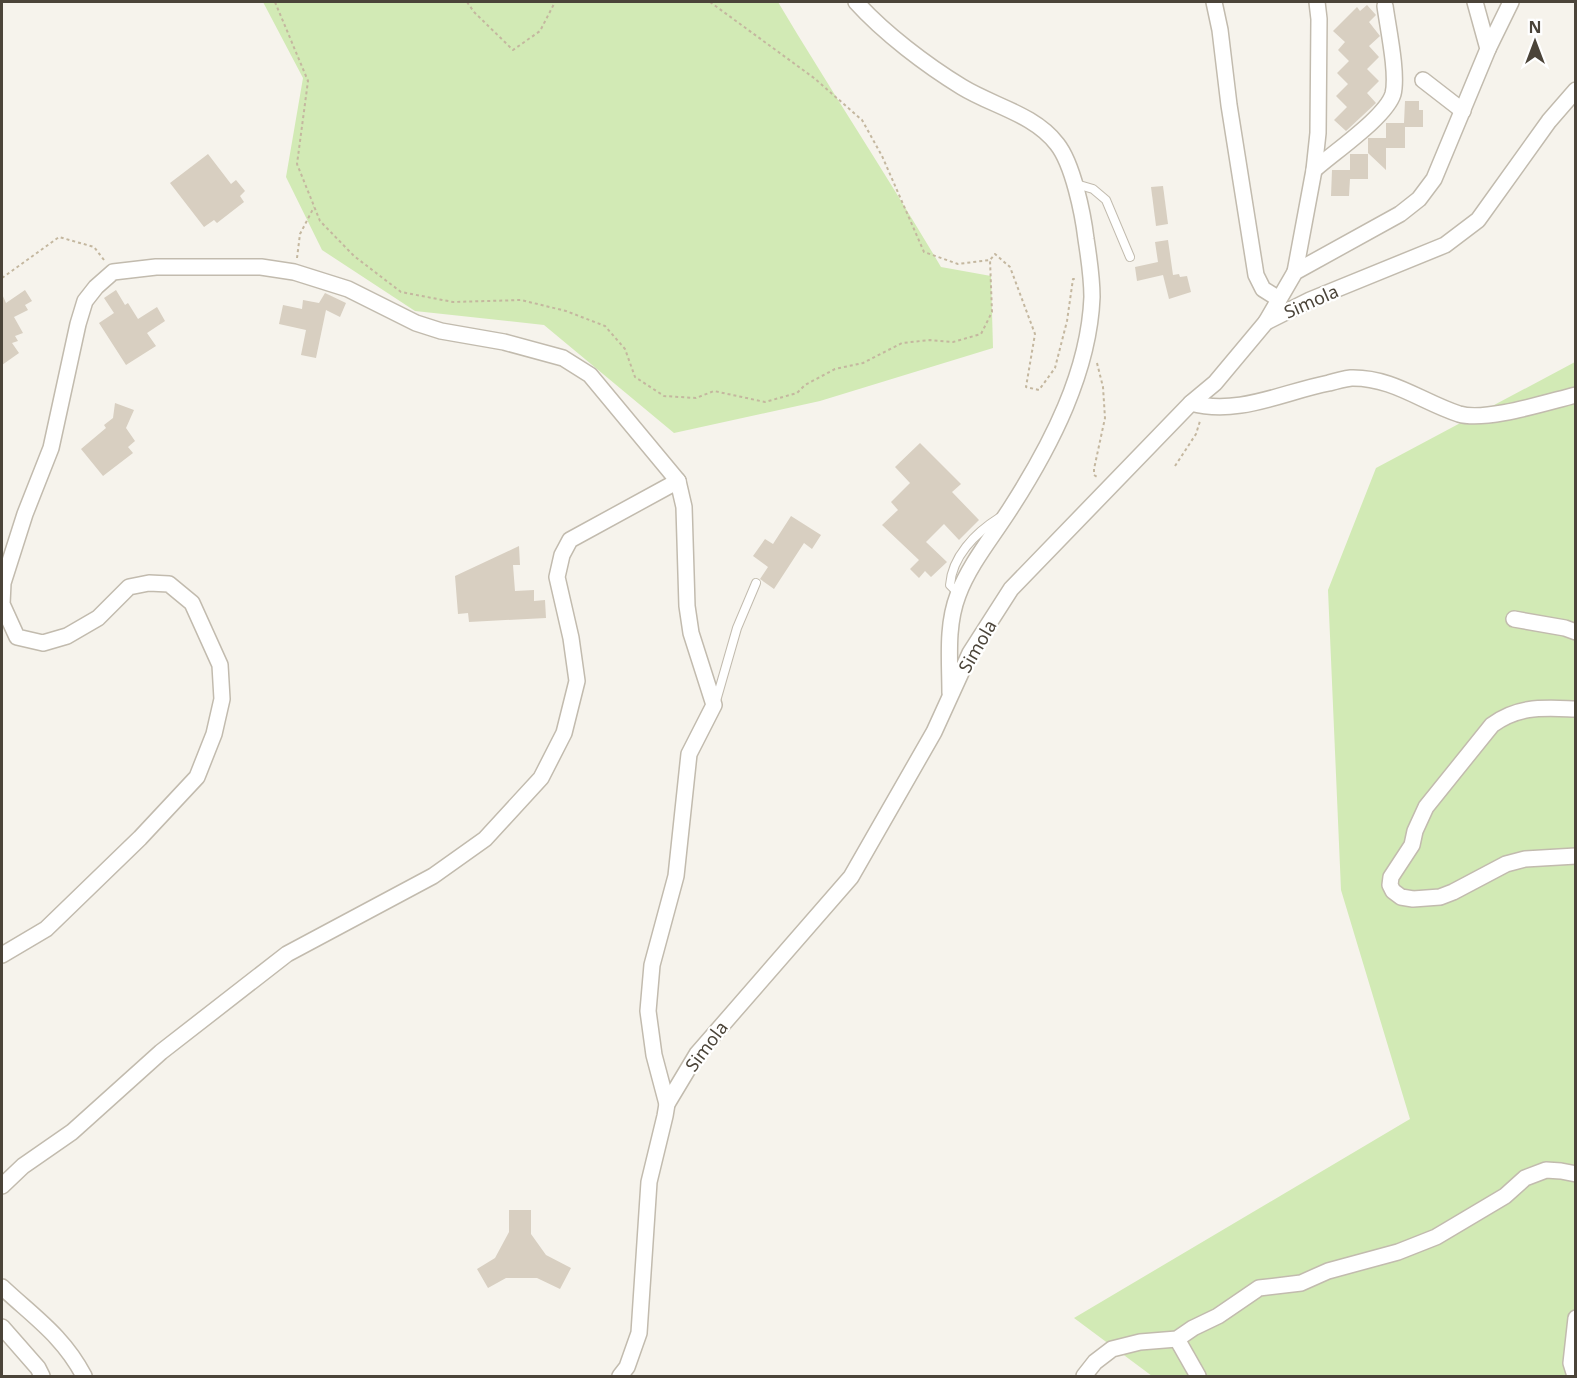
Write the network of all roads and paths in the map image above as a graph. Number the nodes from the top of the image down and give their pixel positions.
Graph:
1 (275, 2) edge
2 (467, 2) edge
3 (555, 2) edge
4 (710, 2) edge
5 (856, 2) edge
6 (1214, 2) edge
7 (1317, 2) edge
8 (1475, 2) edge
9 (1511, 2) edge
10 (1385, 6) dead end
11 (1488, 49) junction
12 (1423, 80) dead end
13 (1575, 90) edge
14 (1463, 111) junction
15 (1314, 170) junction
16 (1074, 183) junction
17 (314, 207) junction
18 (1130, 257) dead end
19 (990, 260) junction
20 (113, 273) junction
21 (294, 273) junction
22 (1295, 273) junction
23 (1092, 277) junction
24 (2, 278) edge
25 (1278, 299) junction
26 (1266, 322) junction
27 (1095, 358) dead end
28 (1575, 395) edge
29 (1198, 405) junction
30 (1175, 466) dead end
31 (1104, 478) dead end
32 (678, 481) junction
33 (756, 582) dead end
34 (1514, 619) dead end
35 (1575, 632) edge
36 (950, 698) junction
37 (714, 705) junction
38 (1575, 709) edge
39 (1575, 856) edge
40 (2, 956) edge
41 (667, 1104) junction
42 (1575, 1174) edge
43 (2, 1186) edge
44 (2, 1287) edge
45 (1575, 1318) edge
46 (2, 1327) edge
47 (1178, 1339) junction
48 (42, 1377) edge
49 (84, 1377) edge
50 (620, 1377) edge
51 (1084, 1377) edge
52 (1198, 1377) edge
53 (1575, 1377) edge

1 - 17 path
2 - 3 path
4 - 19 path
5 - 16 street
6 - 25 street
7 - 15 street
8 - 11 street
9 - 11 street
10 - 15 street
11 - 14 street
12 - 14 street
13 - 26 street, Simola
14 - 22 street
15 - 22 street
16 - 18 lane
16 - 23 street
17 - 19 path
17 - 21 path
19 - 23 path
20 - 21 street
20 - 24 path
20 - 40 street
21 - 32 street
22 - 25 street
23 - 36 street
25 - 26 street
26 - 29 street, Simola
27 - 31 path
28 - 29 street
29 - 30 path
29 - 36 street, Simola
32 - 37 street
32 - 43 street
33 - 37 lane
34 - 35 street
36 - 41 street, Simola
37 - 41 street
38 - 39 street
41 - 50 street, Simola
42 - 47 street
44 - 49 street
45 - 53 street
46 - 48 street
47 - 51 street
47 - 52 street

